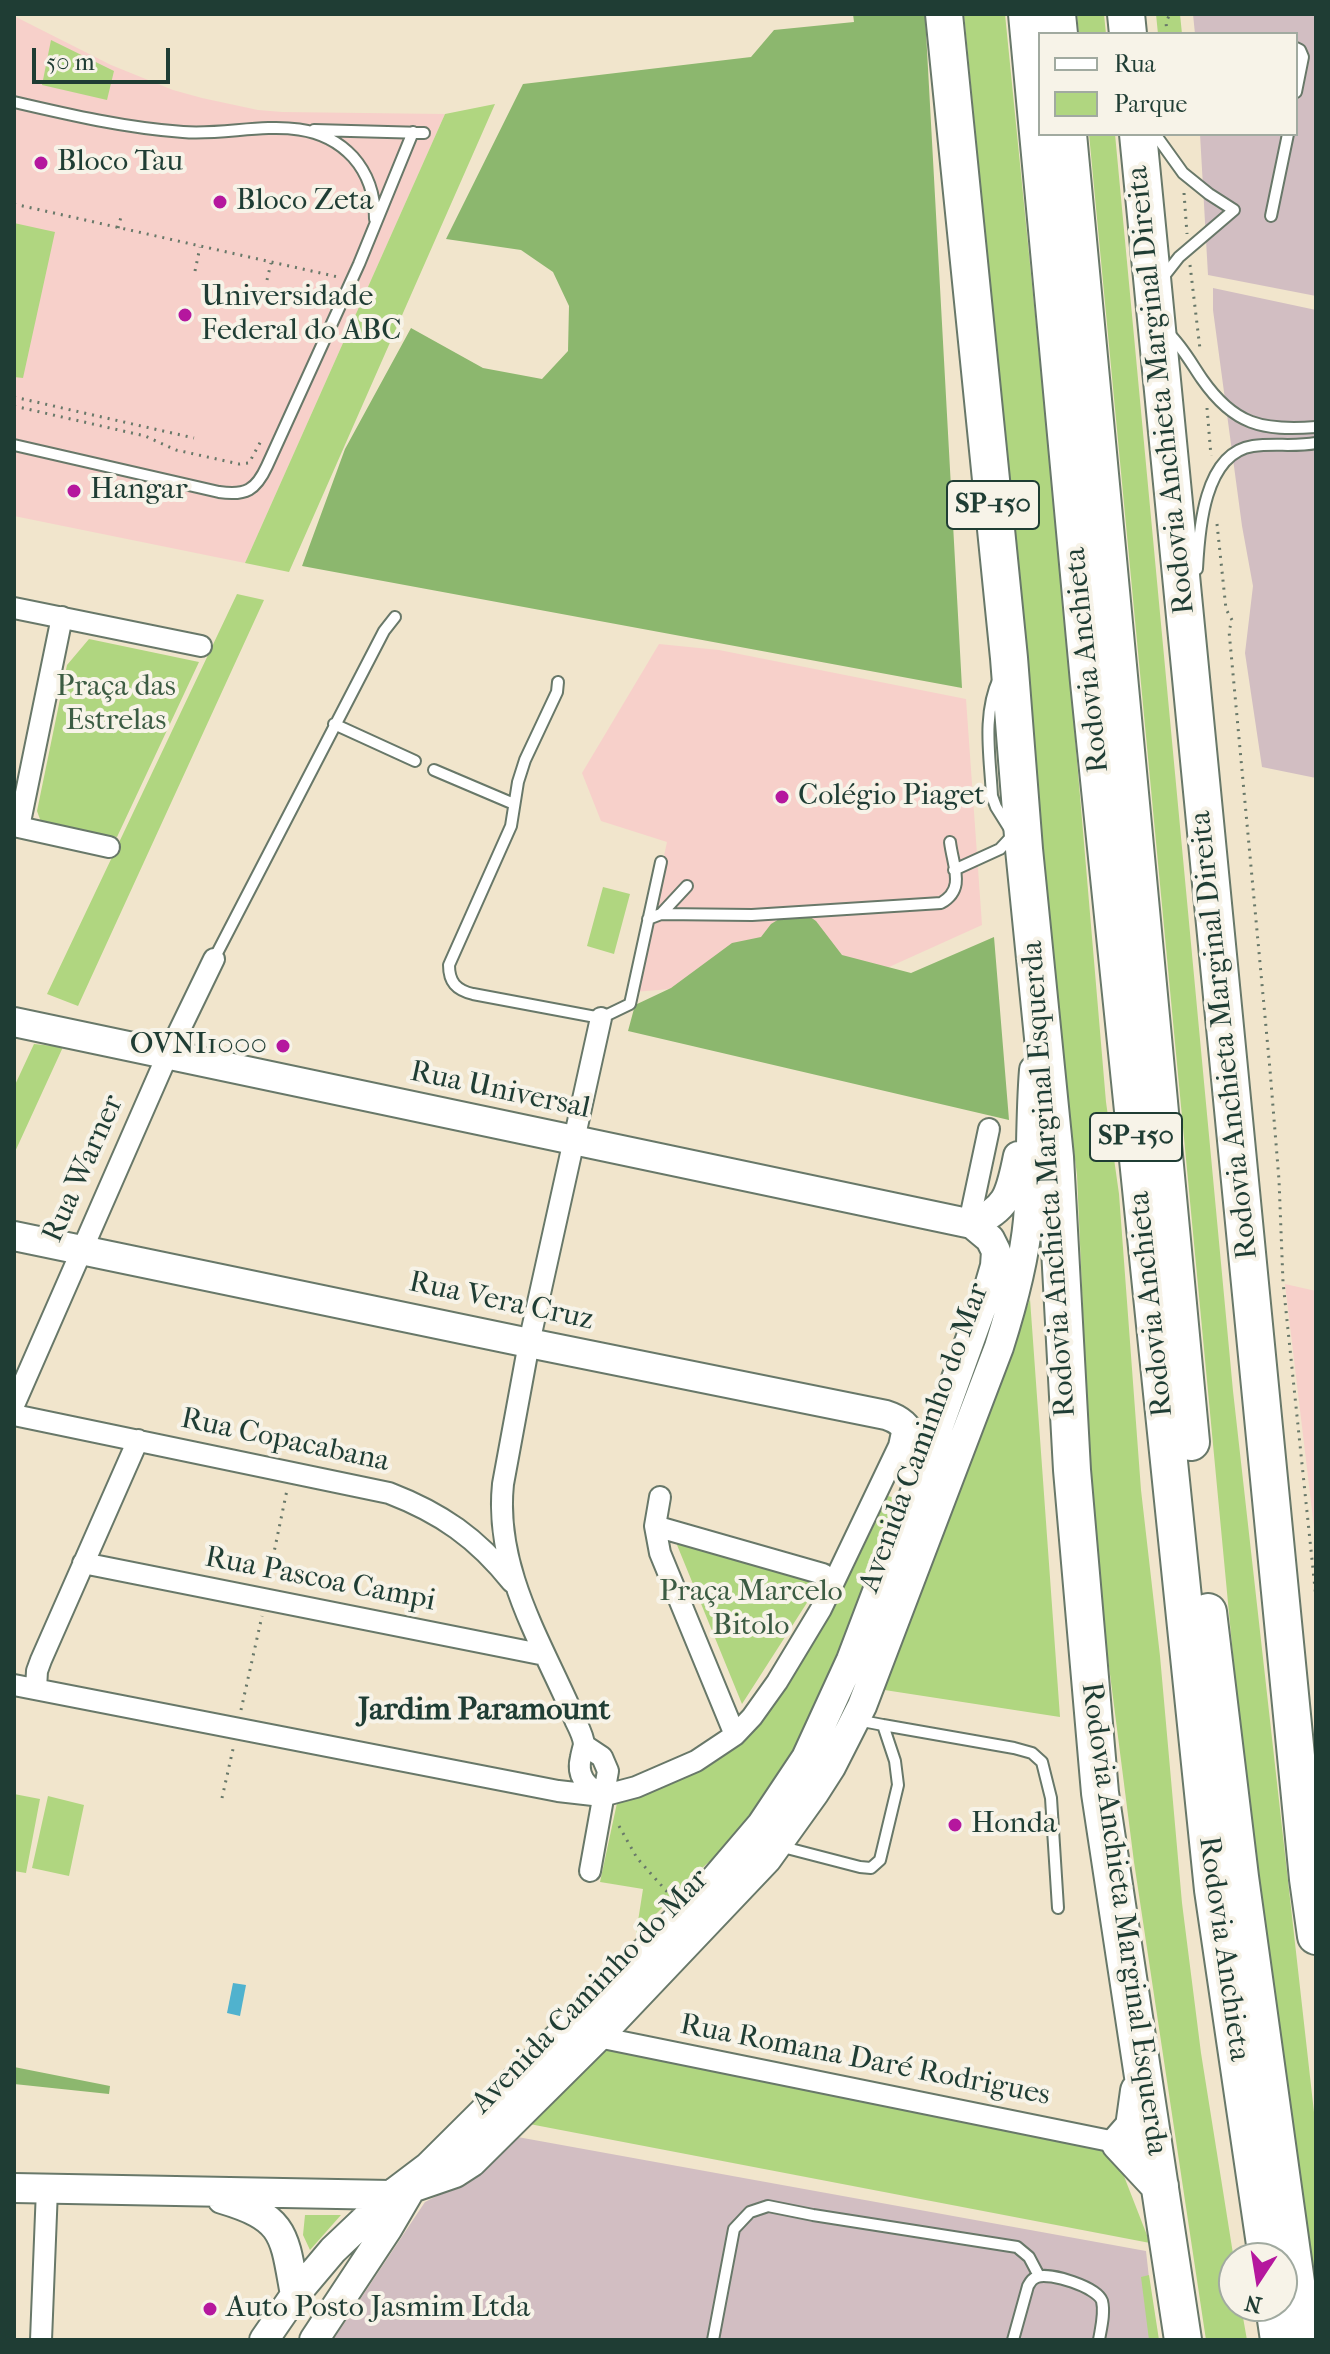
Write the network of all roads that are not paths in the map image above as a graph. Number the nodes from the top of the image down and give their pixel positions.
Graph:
1 (944, 14) edge
2 (1027, 14) edge
3 (1298, 49) edge
4 (1298, 82) edge
5 (14, 102) edge
6 (304, 130) junction
7 (1038, 133) edge
8 (1038, 136) edge
9 (1068, 136) edge
10 (1138, 136) edge
11 (1156, 136) edge
12 (1285, 136) edge
13 (1271, 216) dead end
14 (374, 225) junction
15 (1153, 305) junction
16 (1316, 427) edge
17 (1316, 443) edge
18 (14, 445) edge
19 (1195, 586) dead end
20 (1194, 600) dead end
21 (14, 608) edge
22 (62, 617) junction
23 (395, 617) dead end
24 (201, 646) dead end
25 (1009, 658) junction
26 (1189, 670) junction
27 (558, 682) dead end
28 (334, 724) junction
29 (415, 761) dead end
30 (434, 770) dead end
31 (992, 796) junction
32 (954, 799) dead end
33 (514, 804) junction
34 (17, 827) edge
35 (950, 842) dead end
36 (1019, 842) junction
37 (109, 847) dead end
38 (661, 862) dead end
39 (954, 870) junction
40 (687, 886) dead end
41 (661, 914) junction
42 (648, 919) junction
43 (214, 959) joint
44 (1038, 997) junction
45 (601, 1018) junction
46 (14, 1022) edge
47 (167, 1056) junction
48 (1033, 1077) junction
49 (989, 1129) dead end
50 (574, 1141) junction
51 (971, 1224) junction
52 (14, 1236) edge
53 (82, 1250) junction
54 (529, 1343) junction
55 (953, 1389) junction
56 (14, 1405) edge
57 (14, 1415) edge
58 (904, 1423) junction
59 (138, 1440) junction
60 (915, 1492) junction
61 (660, 1497) dead end
62 (501, 1506) junction
63 (655, 1526) junction
64 (481, 1547) junction
65 (83, 1563) junction
66 (823, 1574) dead end
67 (515, 1585) junction
68 (545, 1655) junction
69 (14, 1685) edge
70 (36, 1689) junction
71 (855, 1719) junction
72 (883, 1725) junction
73 (735, 1735) junction
74 (602, 1796) junction
75 (777, 1846) junction
76 (590, 1871) dead end
77 (1058, 1908) dead end
78 (1316, 1936) edge
79 (598, 2037) junction
80 (1141, 2066) junction
81 (1120, 2143) junction
82 (407, 2186) junction
83 (1160, 2186) junction
84 (14, 2188) edge
85 (47, 2189) junction
86 (194, 2191) junction
87 (314, 2193) junction
88 (285, 2240) junction
89 (1265, 2242) edge
90 (1039, 2276) junction
91 (295, 2295) junction
92 (319, 2338) edge
93 (41, 2340) edge
94 (264, 2340) edge
95 (713, 2340) edge
96 (1013, 2340) edge
97 (1099, 2340) edge
98 (1183, 2340) edge
99 (1304, 2340) edge

1 - 25 highway, Rodovia Anchieta Marginal Esquerda / SP-150
2 - 7 highway, Rodovia Anchieta / SP-150
3 - 4 lane
5 - 6 lane
6 - 14 lane
6 - 14 lane
8 - 89 highway, Rodovia Anchieta / SP-150
9 - 99 highway, Rodovia Anchieta / SP-150
10 - 15 highway, Rodovia Anchieta Marginal Direita
11 - 15 lane
12 - 13 lane
14 - 18 lane
15 - 16 lane
15 - 26 highway, Rodovia Anchieta Marginal Direita
17 - 19 lane
20 - 26 lane
21 - 22 street
22 - 24 street
22 - 34 street
23 - 28 lane
25 - 31 lane
25 - 36 highway, Rodovia Anchieta Marginal Esquerda / SP-150
26 - 78 highway, Rodovia Anchieta Marginal Direita
27 - 33 lane
28 - 29 lane
28 - 43 lane
30 - 33 lane
31 - 32 lane
31 - 36 lane
33 - 45 lane
34 - 37 street
35 - 39 lane
36 - 39 lane
36 - 44 highway, Rodovia Anchieta Marginal Esquerda / SP-150
38 - 42 lane
39 - 41 lane
40 - 41 lane
41 - 42 lane
42 - 45 lane
43 - 47 street, Rua Warner
44 - 48 street, Avenida Caminho do Mar
44 - 80 highway, Rodovia Anchieta Marginal Esquerda / SP-150
45 - 50 street
46 - 47 street, Rua Universal
47 - 50 street, Rua Universal
47 - 53 street, Rua Warner
48 - 51 street
48 - 71 street, Avenida Caminho do Mar
49 - 51 street
50 - 51 street, Rua Universal
50 - 54 street
51 - 55 street, Avenida Caminho do Mar
52 - 53 street, Rua Vera Cruz
53 - 54 street, Rua Vera Cruz
53 - 56 street, Rua Warner
54 - 58 street, Rua Vera Cruz
54 - 62 street
55 - 58 street
55 - 60 street, Avenida Caminho do Mar
57 - 59 street, Rua Copacabana
58 - 60 street
58 - 73 street
59 - 64 street, Rua Copacabana
59 - 65 street
60 - 82 street, Avenida Caminho do Mar
61 - 63 street
62 - 64 street
62 - 67 street
63 - 66 street
63 - 73 street
64 - 67 street, Rua Copacabana
65 - 68 street, Rua Pascoa Campi
65 - 70 street
67 - 68 street
68 - 74 street
69 - 70 street
70 - 74 street
71 - 72 lane
71 - 75 street, Avenida Caminho do Mar
72 - 75 lane
72 - 77 lane
73 - 74 street
74 - 76 street
75 - 79 street, Avenida Caminho do Mar
79 - 81 street, Rua Romana Daré Rodrigues
79 - 82 street, Avenida Caminho do Mar
80 - 81 highway
80 - 83 highway, Rodovia Anchieta Marginal Esquerda / SP-150
81 - 83 highway
82 - 87 street
82 - 91 street, Avenida Caminho do Mar
82 - 92 street, Avenida Caminho do Mar
83 - 98 highway, Rodovia Anchieta Marginal Esquerda / SP-150
84 - 85 street
85 - 86 street
85 - 93 street
86 - 87 street
86 - 88 street
87 - 88 street
88 - 91 street
90 - 95 lane
90 - 96 lane
90 - 97 lane
91 - 94 street, Avenida Caminho do Mar

